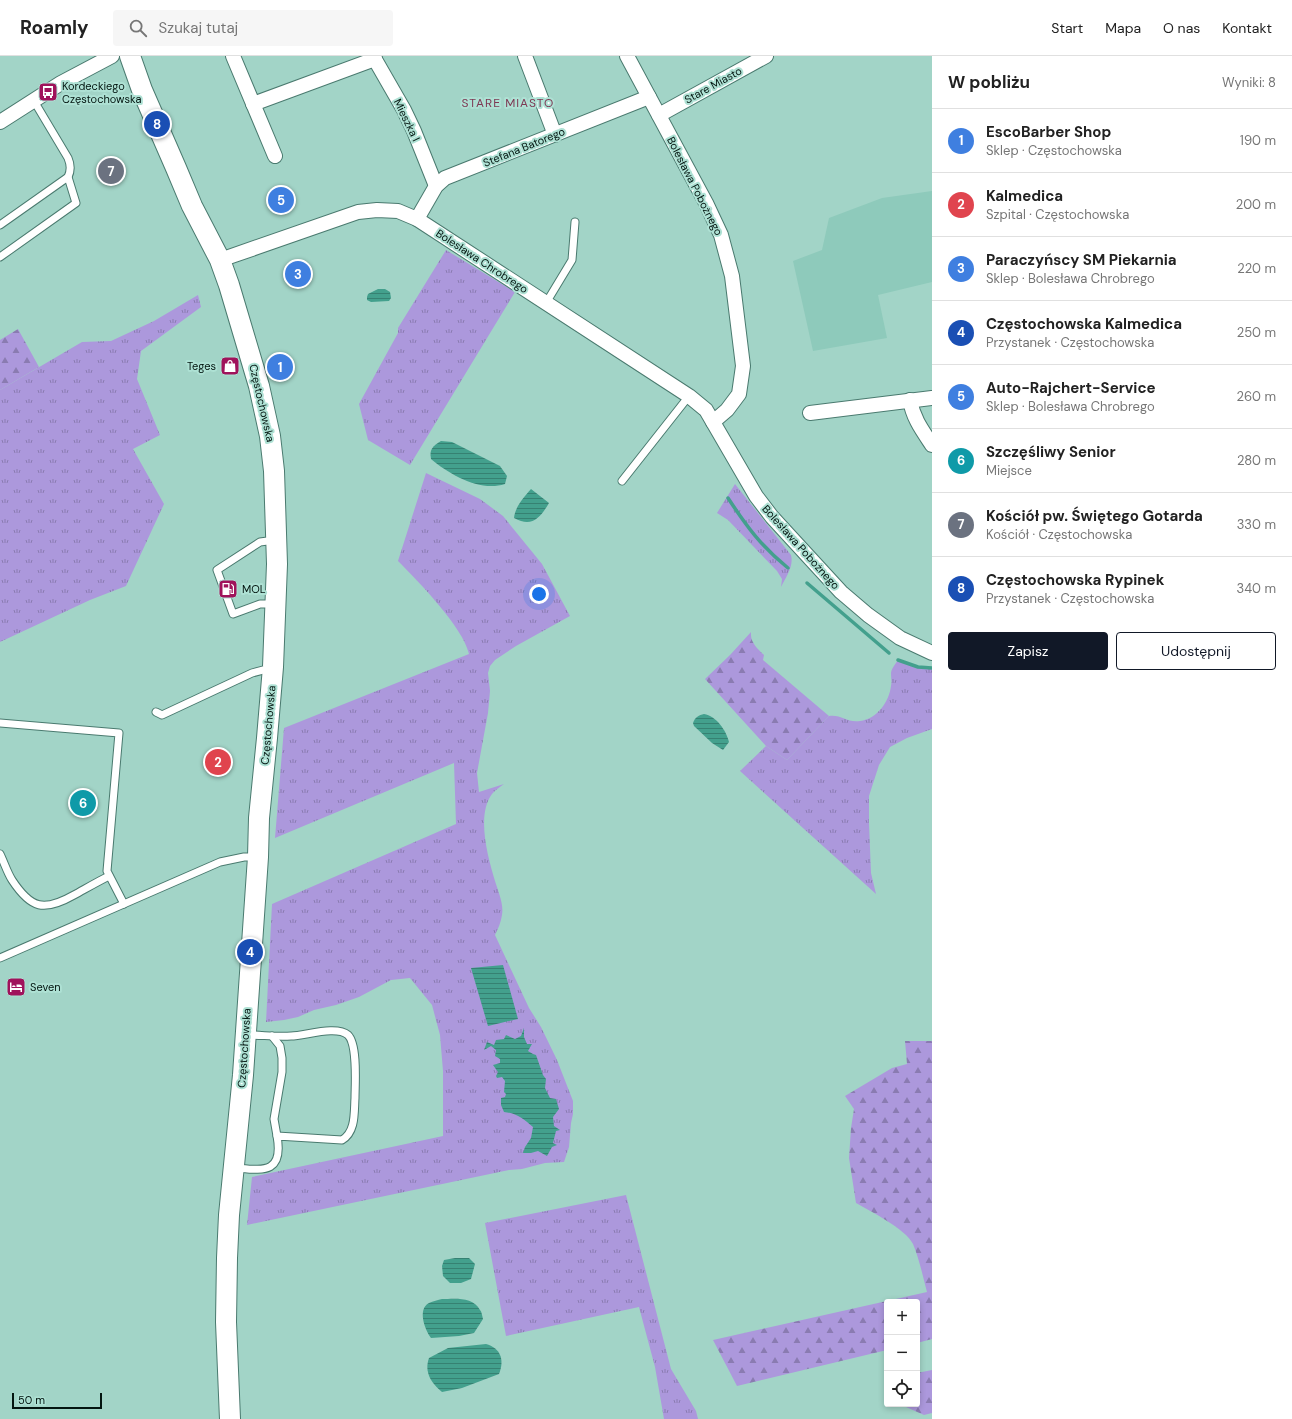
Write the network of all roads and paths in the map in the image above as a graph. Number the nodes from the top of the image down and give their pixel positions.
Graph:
1 (112, 56) edge
2 (130, 56) edge
3 (233, 56) edge
4 (525, 56) edge
5 (627, 56) edge
6 (766, 56) edge
7 (374, 58) edge
8 (649, 97) junction
9 (34, 101) junction
10 (253, 104) junction
11 (659, 115) junction
12 (0, 122) edge
13 (555, 134) junction
14 (275, 156) dead end
15 (68, 178) junction
16 (436, 186) junction
17 (417, 219) junction
18 (576, 222) dead end
19 (0, 226) edge
20 (0, 257) edge
21 (220, 260) junction
22 (546, 303) junction
23 (689, 396) junction
24 (932, 398) edge
25 (910, 400) junction
26 (810, 413) dead end
27 (714, 422) junction
28 (932, 445) edge
29 (622, 481) dead end
30 (277, 540) junction
31 (276, 604) junction
32 (932, 653) edge
33 (273, 667) junction
34 (156, 712) dead end
35 (0, 723) edge
36 (0, 854) edge
37 (258, 857) junction
38 (109, 876) junction
39 (124, 904) junction
40 (0, 958) edge
41 (245, 1035) junction
42 (272, 1036) junction
43 (277, 1136) junction
44 (234, 1168) junction
45 (230, 1419) edge

1 - 9 street
2 - 21 main road, Częstochowska
3 - 10 street
4 - 13 street
5 - 8 street, Bolesława Pobożnego
6 - 11 street, Stare Miasto
7 - 10 street
7 - 16 street, Mieszka I
8 - 11 street, Bolesława Pobożnego
8 - 13 street, Stefana Batorego
9 - 12 street
9 - 15 lane
10 - 14 street
11 - 27 street, Bolesława Pobożnego
13 - 16 street, Stefana Batorego
15 - 19 lane
15 - 20 lane
16 - 17 street, Stefana Batorego
17 - 21 street, Bolesława Chrobrego
17 - 22 street, Bolesława Chrobrego
18 - 22 lane
21 - 30 main road, Częstochowska
22 - 23 street, Bolesława Chrobrego
23 - 27 street, Bolesława Chrobrego
23 - 29 lane
24 - 25 street
25 - 26 street
25 - 28 street
27 - 32 street, Bolesława Pobożnego
30 - 31 main road, Częstochowska
30 - 31 lane
31 - 33 main road, Częstochowska
33 - 34 lane
33 - 37 main road, Częstochowska
35 - 38 lane
36 - 38 lane
37 - 39 lane
37 - 41 main road, Częstochowska
38 - 39 lane
39 - 40 lane
41 - 42 lane
41 - 44 main road, Częstochowska
42 - 43 lane
42 - 43 lane
43 - 44 lane
44 - 45 main road, Częstochowska

